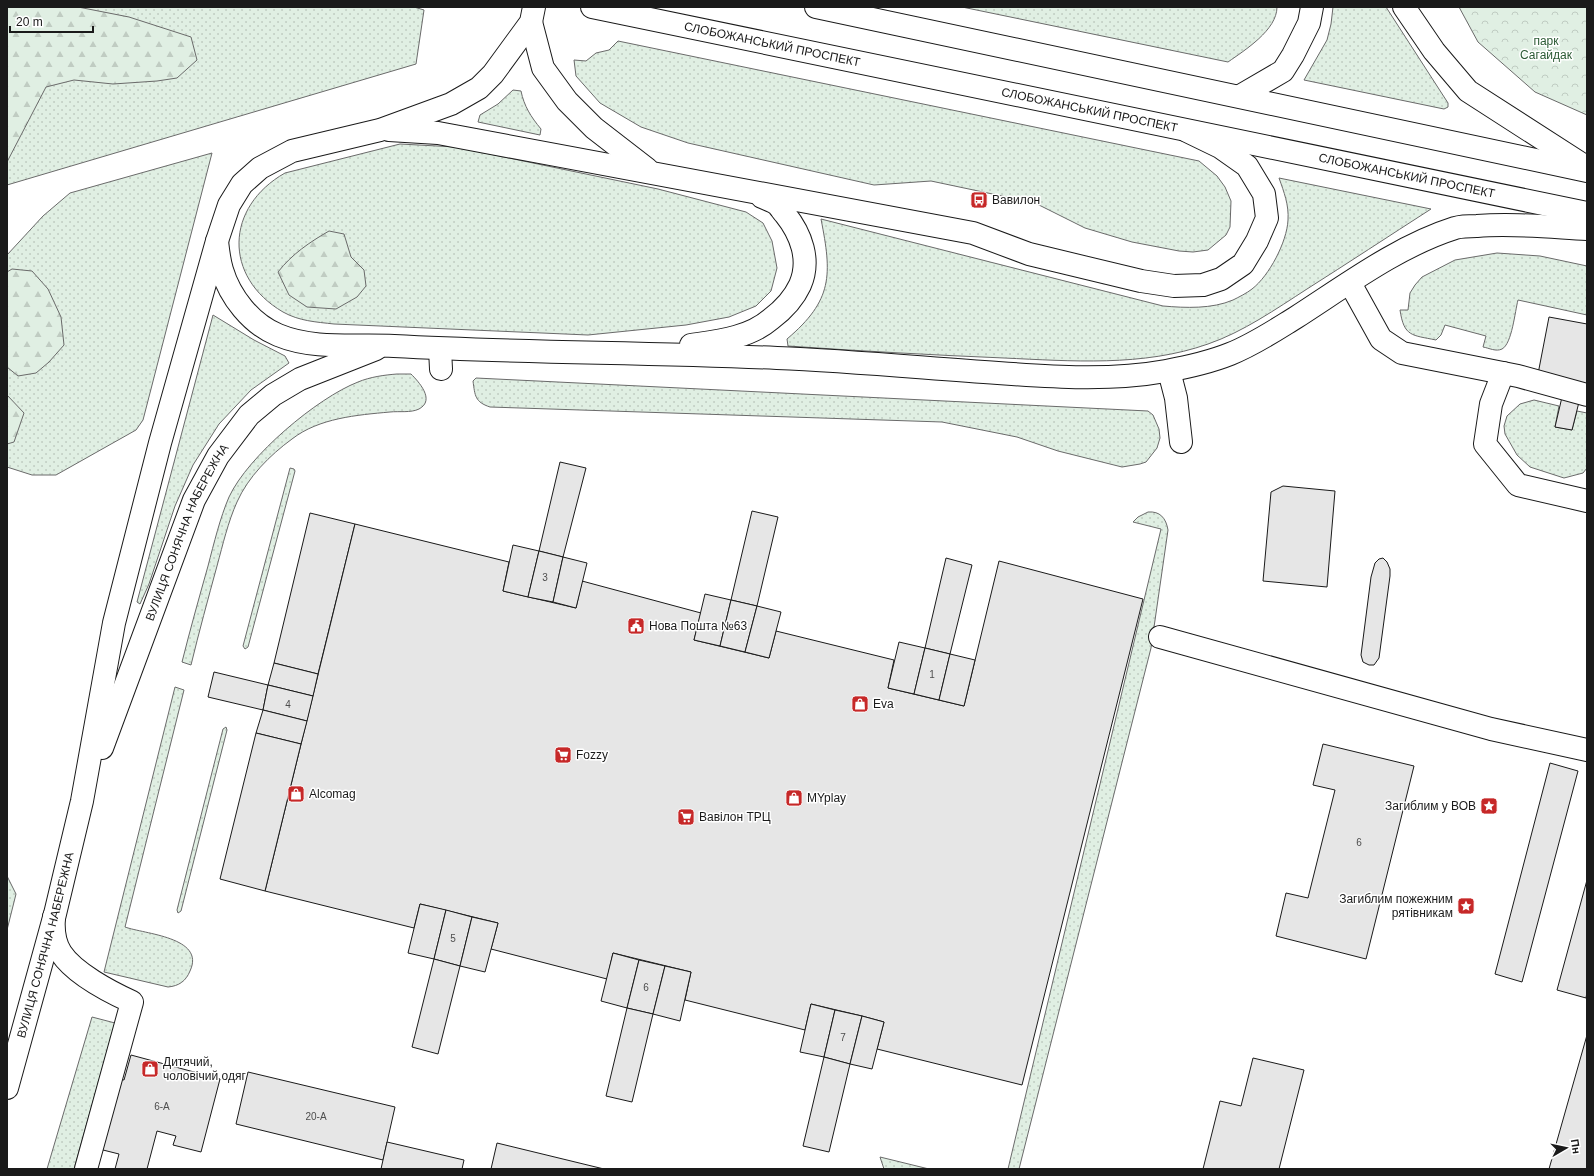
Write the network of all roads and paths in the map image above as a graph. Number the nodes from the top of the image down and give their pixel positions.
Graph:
1 (816, 7) edge
2 (1312, 7) edge
3 (1404, 7) edge
4 (600, 9) edge
5 (532, 15) edge
6 (1240, 96) junction
7 (380, 130) junction
8 (1187, 131) junction
9 (1587, 168) edge
10 (1587, 171) edge
11 (652, 172) junction
12 (750, 191) junction
13 (1587, 213) edge
14 (1587, 229) edge
15 (217, 241) junction
16 (1350, 283) junction
17 (385, 345) junction
18 (630, 353) junction
19 (1169, 371) junction
20 (1503, 373) junction
21 (1587, 395) edge
22 (1181, 442) dead end
23 (1587, 501) edge
24 (1160, 638) dead end
25 (1587, 750) edge
26 (82, 801) junction
27 (55, 914) junction
28 (7, 1088) edge
29 (86, 1169) edge

1 - 6 main road
2 - 6 main road
3 - 9 main road
4 - 8 main road, СЛОБОЖАНСЬКИЙ ПРОСПЕКТ
5 - 7 main road
5 - 11 main road
6 - 10 main road
7 - 11 main road
7 - 15 main road, ВУЛИЦЯ СОНЯЧНА НАБЕРЕЖНА
8 - 12 main road
8 - 13 main road, СЛОБОЖАНСЬКИЙ ПРОСПЕКТ
11 - 12 main road
12 - 18 main road
14 - 16 main road
15 - 17 main road
15 - 26 main road, ВУЛИЦЯ СОНЯЧНА НАБЕРЕЖНА
16 - 19 main road
16 - 20 main road
17 - 18 main road
17 - 26 main road, ВУЛИЦЯ СОНЯЧНА НАБЕРЕЖНА
18 - 19 main road
19 - 22 main road
20 - 21 main road
20 - 23 main road
24 - 25 main road
26 - 27 main road, ВУЛИЦЯ СОНЯЧНА НАБЕРЕЖНА
27 - 28 main road, ВУЛИЦЯ СОНЯЧНА НАБЕРЕЖНА
27 - 29 main road

